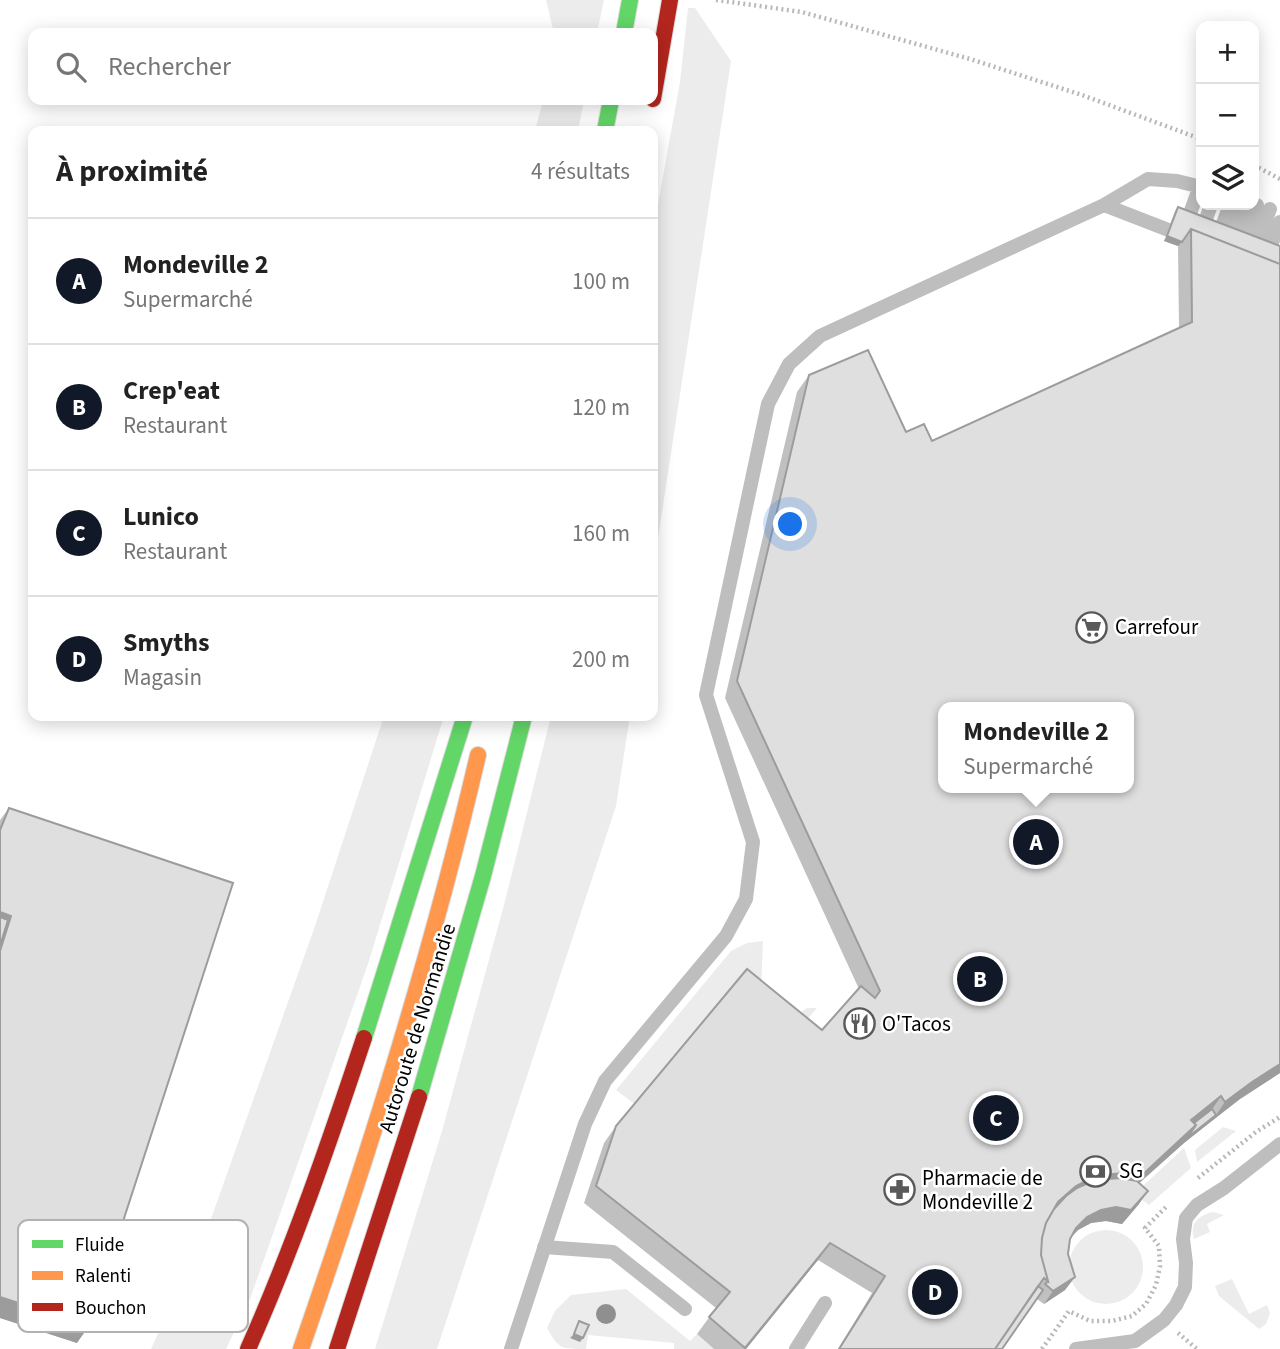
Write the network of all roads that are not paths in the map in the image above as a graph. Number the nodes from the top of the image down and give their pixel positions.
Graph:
1 (629, 0) edge
2 (670, 0) edge
3 (625, 28) edge
4 (658, 69) edge
5 (610, 105) edge
6 (606, 126) edge
7 (1196, 185) edge
8 (1196, 197) edge
9 (1104, 205) junction
10 (1261, 207) edge
11 (1209, 210) edge
12 (1231, 210) edge
13 (1280, 222) edge
14 (1182, 235) junction
15 (1198, 241) junction
16 (1238, 256) junction
17 (1280, 256) edge
18 (463, 721) edge
19 (523, 721) edge
20 (481, 741) dead end
21 (1280, 1144) edge
22 (544, 1247) junction
23 (825, 1303) dead end
24 (685, 1309) dead end
25 (248, 1349) edge
26 (301, 1349) edge
27 (337, 1349) edge
28 (511, 1349) edge
29 (796, 1349) edge
30 (1076, 1349) edge

1 - 3 highway
2 - 4 highway
5 - 6 highway
7 - 9 lane
8 - 14 lane
9 - 14 lane
9 - 22 lane
10 - 16 lane
10 - 16 lane
11 - 15 lane
12 - 16 lane
13 - 16 lane
14 - 15 lane
15 - 16 lane
16 - 17 lane
18 - 25 highway
19 - 27 highway, Autoroute de Normandie
20 - 26 highway
21 - 30 lane
22 - 24 lane
22 - 28 lane
23 - 29 lane

